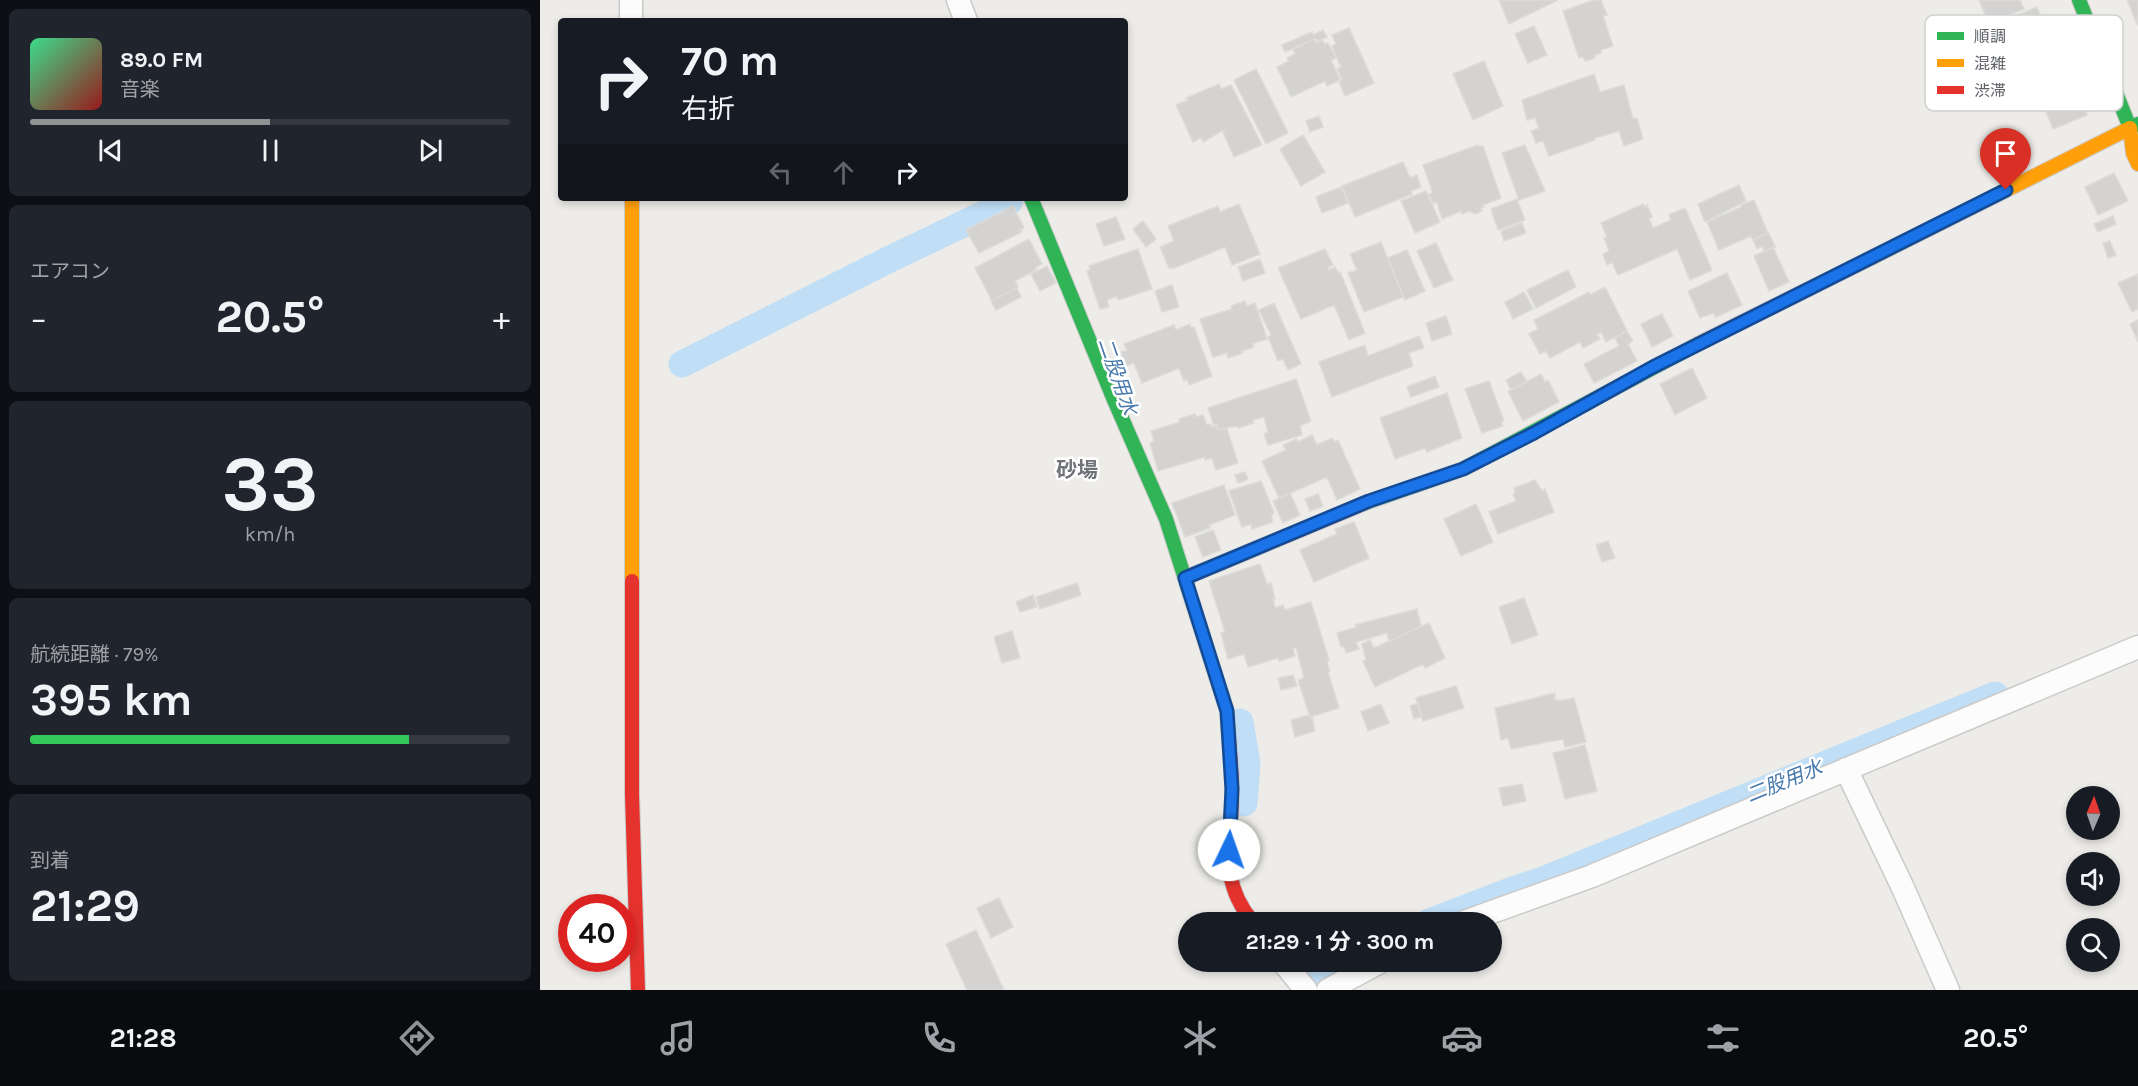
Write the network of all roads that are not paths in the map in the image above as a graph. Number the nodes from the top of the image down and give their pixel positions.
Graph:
1 (631, 0) edge
2 (958, 0) edge
3 (2079, 0) edge
4 (2086, 15) edge
5 (631, 18) edge
6 (965, 18) edge
7 (2123, 101) edge
8 (2134, 126) edge
9 (2138, 164) edge
10 (632, 201) edge
11 (1031, 201) edge
12 (1185, 578) junction
13 (2138, 647) edge
14 (1846, 769) junction
15 (1244, 912) edge
16 (1492, 912) edge
17 (1291, 972) edge
18 (1361, 972) edge
19 (639, 990) edge
20 (1306, 990) edge
21 (1328, 990) edge
22 (1948, 990) edge

1 - 5 street
2 - 6 street
3 - 4 street
7 - 8 street
8 - 9 street
8 - 12 street
10 - 19 street
11 - 12 street
12 - 15 street
13 - 14 street
14 - 16 street
14 - 22 street
17 - 20 street
18 - 21 street

